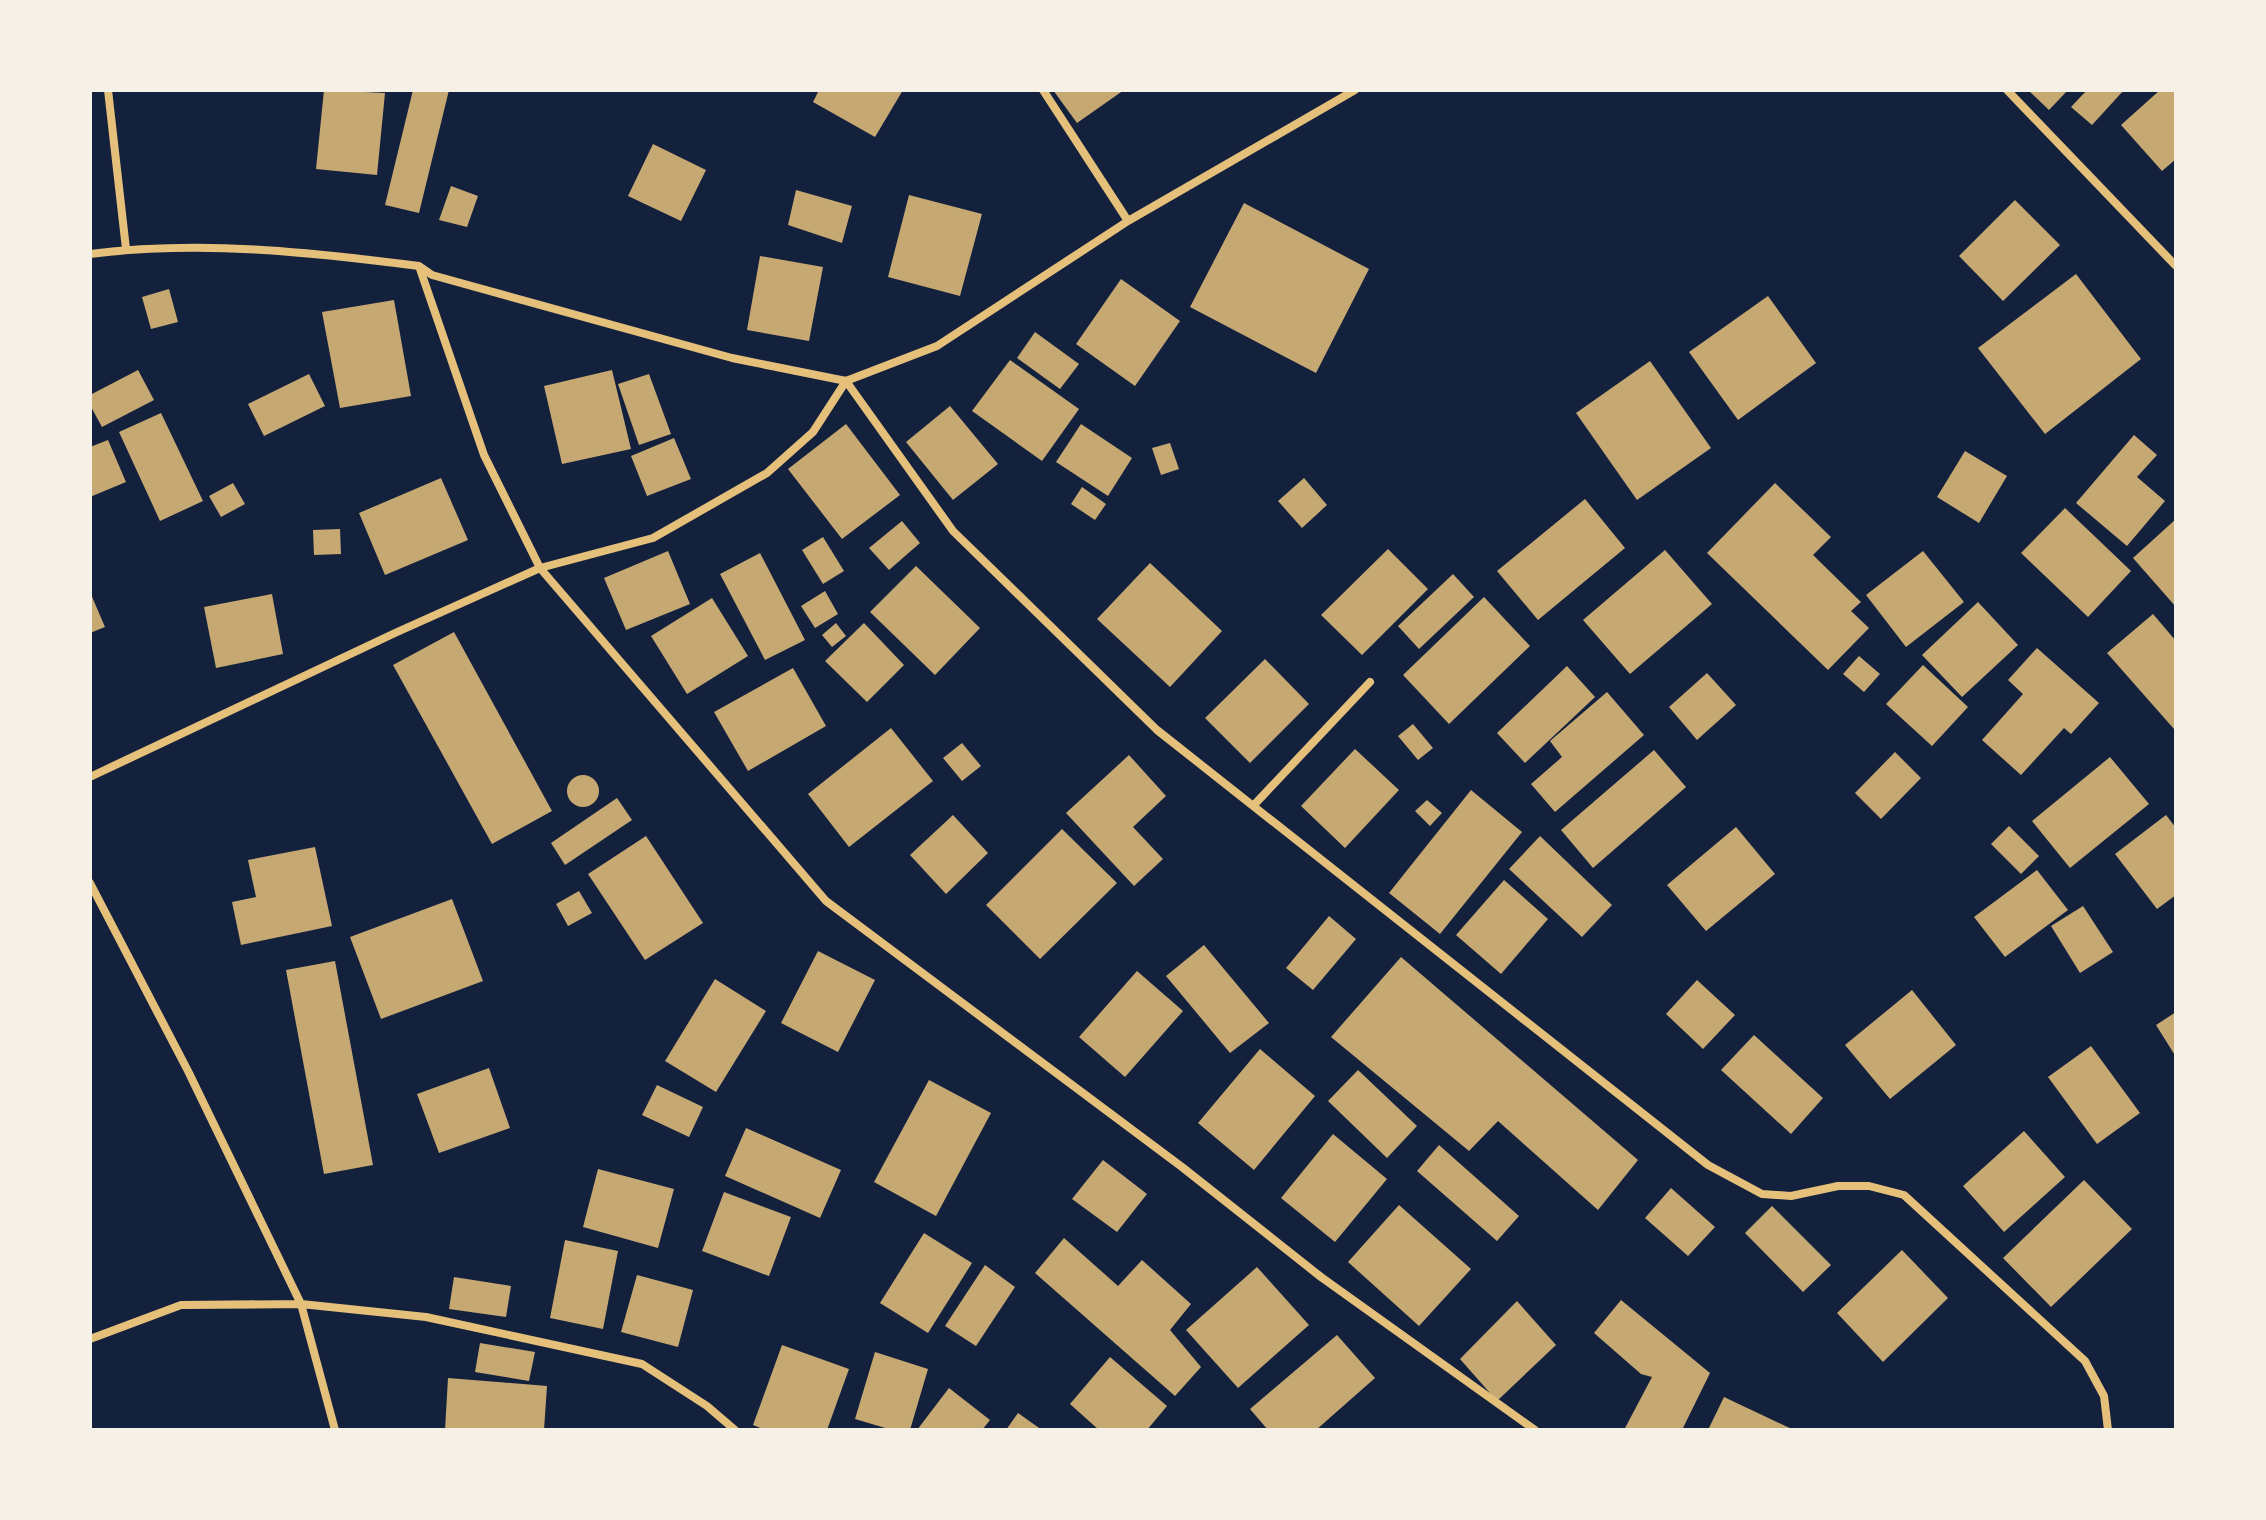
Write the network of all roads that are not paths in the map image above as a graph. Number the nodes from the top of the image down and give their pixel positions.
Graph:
1 (108, 90) edge
2 (1043, 90) edge
3 (1355, 90) edge
4 (2007, 90) edge
5 (1128, 221) junction
6 (126, 249) junction
7 (90, 254) edge
8 (419, 266) junction
9 (2176, 266) edge
10 (846, 381) junction
11 (540, 568) junction
12 (1370, 682) dead end
13 (90, 777) edge
14 (1254, 805) junction
15 (90, 883) edge
16 (301, 1304) junction
17 (90, 1339) edge
18 (335, 1430) edge
19 (735, 1430) edge
20 (1535, 1430) edge
21 (2108, 1430) edge

1 - 6 street
2 - 5 street
3 - 5 street
4 - 9 street
5 - 10 street
6 - 7 street
6 - 8 street
8 - 10 street
8 - 11 street
10 - 11 street
10 - 14 street
11 - 13 street
11 - 20 street
12 - 14 street
14 - 21 street
15 - 16 street
16 - 17 street
16 - 18 street
16 - 19 street

